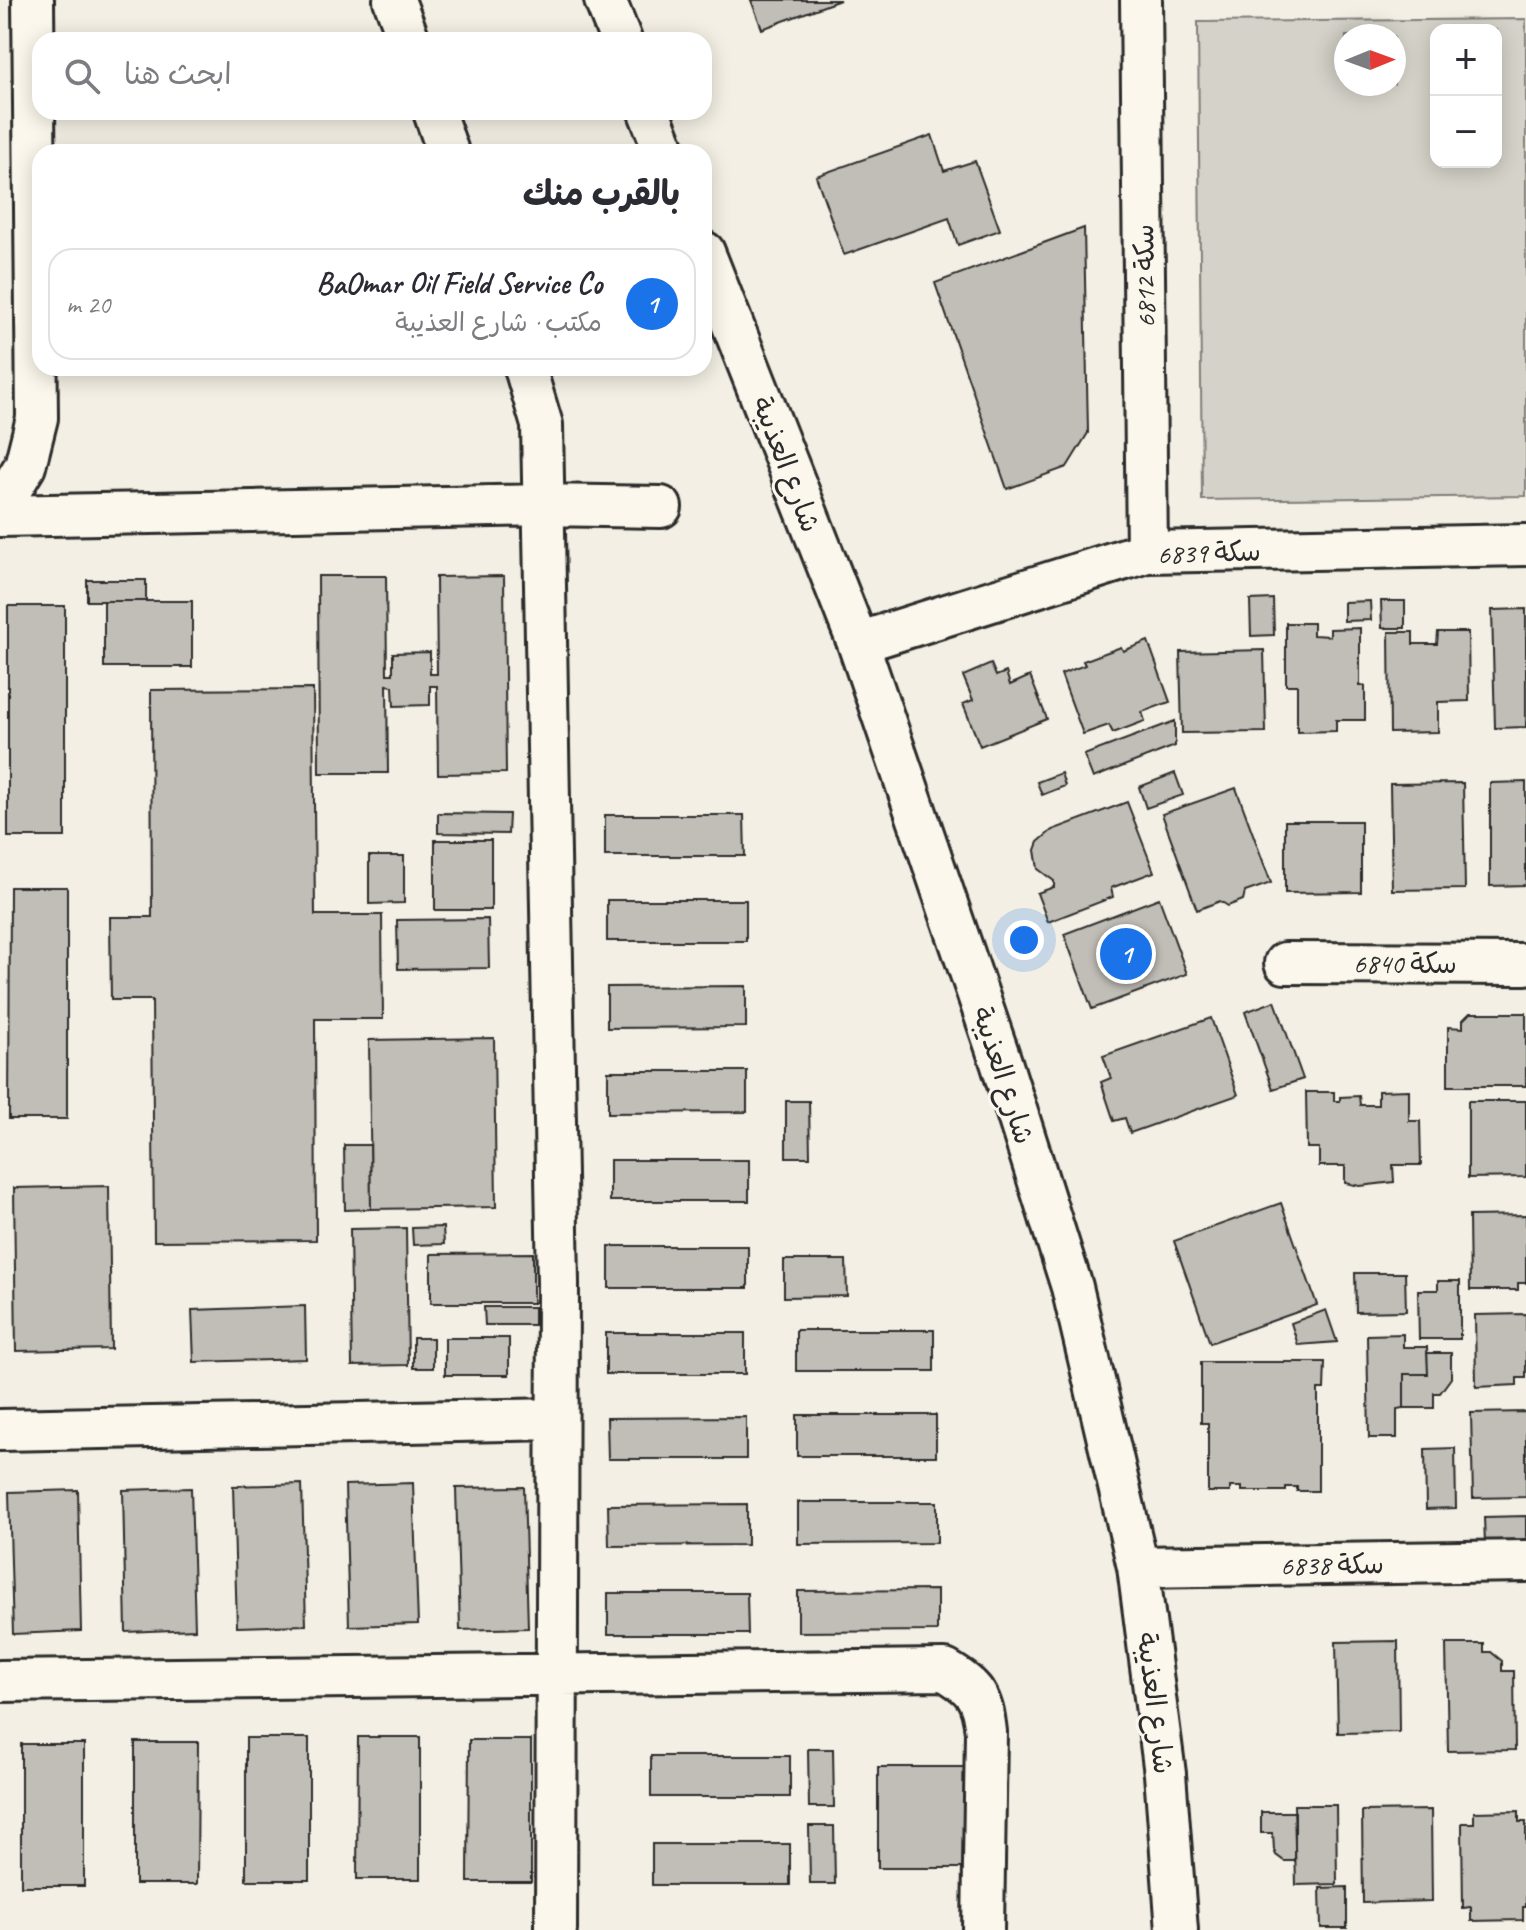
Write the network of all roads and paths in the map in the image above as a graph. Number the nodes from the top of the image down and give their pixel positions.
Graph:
1 (33, 0) edge
2 (394, 0) edge
3 (605, 0) edge
4 (1141, 0) edge
5 (33, 32) edge
6 (406, 32) edge
7 (618, 32) edge
8 (34, 120) edge
9 (437, 120) edge
10 (652, 120) edge
11 (34, 144) edge
12 (445, 144) edge
13 (662, 144) edge
14 (712, 272) edge
15 (37, 376) edge
16 (527, 376) edge
17 (544, 505) junction
18 (0, 507) edge
19 (661, 507) dead end
20 (0, 516) edge
21 (1526, 545) edge
22 (1147, 552) junction
23 (858, 643) junction
24 (1285, 963) dead end
25 (1526, 964) edge
26 (557, 1419) junction
27 (0, 1430) edge
28 (1526, 1561) edge
29 (1138, 1567) junction
30 (557, 1674) junction
31 (0, 1681) edge
32 (556, 1930) edge
33 (983, 1930) edge
34 (1177, 1930) edge

1 - 5 street
2 - 6 street
3 - 7 street
4 - 22 street, سكة 6812
8 - 11 street
9 - 12 street
10 - 13 street
14 - 23 street, شارع العذيبة
15 - 18 street
16 - 17 street
17 - 19 street
17 - 20 street
17 - 26 street
21 - 22 street, سكة 6839
22 - 23 street, سكة 6839
23 - 29 street, شارع العذيبة
24 - 25 street, سكة 6840
26 - 27 street
26 - 30 street
28 - 29 street, سكة 6838
29 - 34 street, شارع العذيبة
30 - 31 street
30 - 32 street
30 - 33 street

